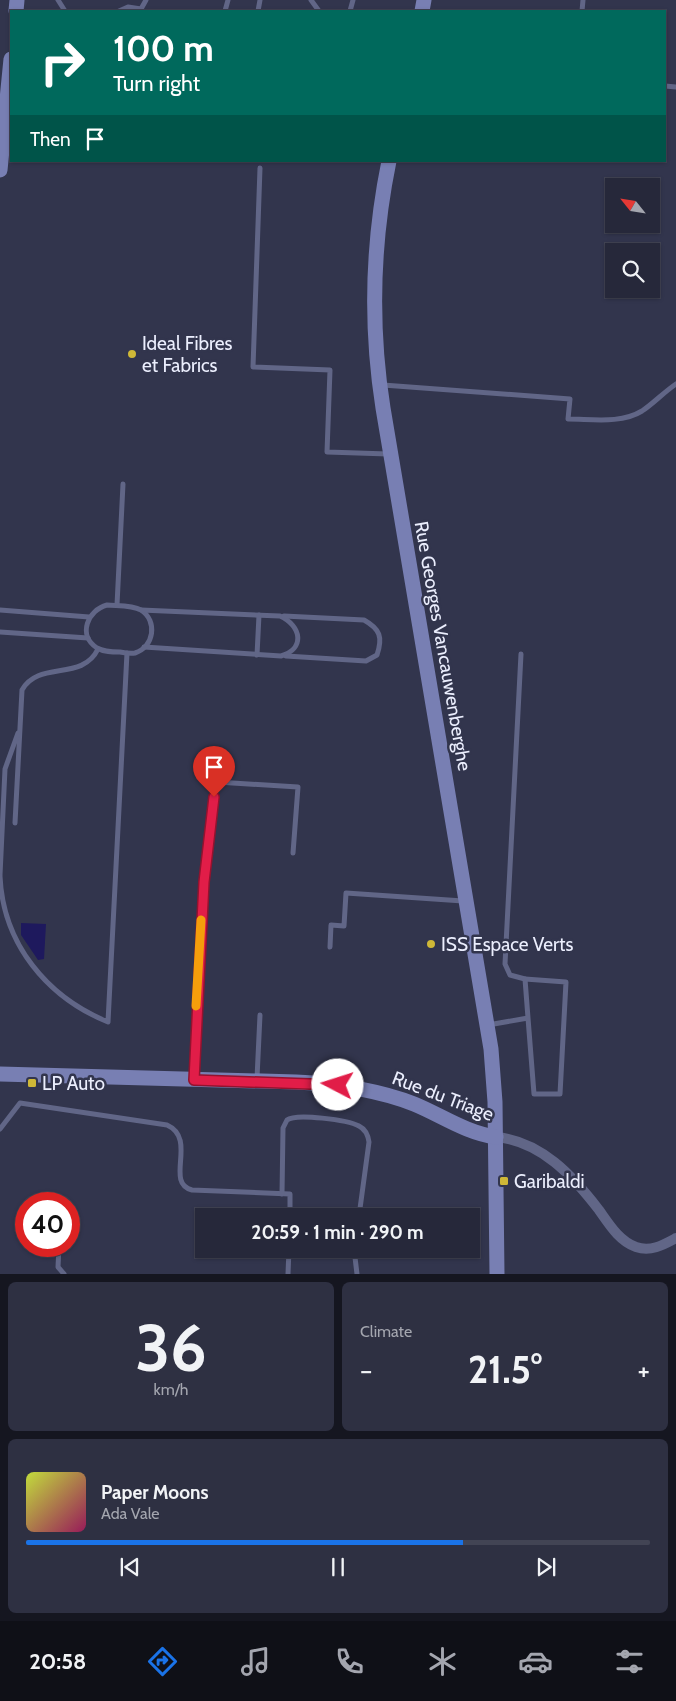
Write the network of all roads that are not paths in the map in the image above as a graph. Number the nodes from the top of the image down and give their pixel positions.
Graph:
1 (146, 0) edge
2 (121, 10) edge
3 (141, 10) edge
4 (10, 70) edge
5 (389, 162) edge
6 (260, 168) dead end
7 (0, 170) edge
8 (676, 384) edge
9 (380, 385) junction
10 (391, 454) junction
11 (123, 484) dead end
12 (116, 606) junction
13 (0, 610) edge
14 (142, 610) junction
15 (259, 615) junction
16 (280, 616) junction
17 (89, 617) junction
18 (0, 632) edge
19 (88, 638) junction
20 (144, 647) junction
21 (98, 649) junction
22 (127, 653) junction
23 (521, 654) dead end
24 (257, 655) junction
25 (280, 656) junction
26 (20, 728) junction
27 (15, 823) dead end
28 (294, 853) dead end
29 (0, 875) edge
30 (466, 901) junction
31 (330, 947) dead end
32 (525, 979) junction
33 (260, 1015) dead end
34 (528, 1018) junction
35 (487, 1025) junction
36 (0, 1074) edge
37 (194, 1080) junction
38 (257, 1081) junction
39 (0, 1129) edge
40 (496, 1137) junction
41 (282, 1194) junction
42 (290, 1208) edge
43 (360, 1208) edge
44 (676, 1238) edge
45 (58, 1257) edge
46 (289, 1258) edge
47 (355, 1258) edge
48 (64, 1274) edge
49 (288, 1274) edge
50 (358, 1274) edge
51 (497, 1274) edge

1 - 3 lane
2 - 3 lane
4 - 7 street
5 - 9 street, Rue Georges Vancauwenberghe
6 - 10 lane
8 - 9 lane
9 - 10 street, Rue Georges Vancauwenberghe
10 - 30 street, Rue Georges Vancauwenberghe
11 - 12 lane
12 - 14 lane
12 - 17 lane
13 - 17 lane
14 - 15 lane
14 - 20 lane
15 - 16 lane
15 - 24 lane
16 - 25 lane
16 - 25 lane
17 - 19 lane
18 - 19 lane
19 - 21 lane
20 - 22 lane
20 - 24 lane
21 - 22 lane
21 - 26 lane
22 - 29 lane
23 - 32 lane
24 - 25 lane
26 - 27 lane
26 - 29 lane
28 - 37 lane
30 - 31 lane
30 - 35 street, Rue Georges Vancauwenberghe
32 - 34 lane
32 - 34 lane
33 - 38 lane
34 - 35 lane
35 - 40 street, Rue Georges Vancauwenberghe
36 - 37 street, Rue du Triage
37 - 38 street, Rue du Triage
38 - 40 street, Rue du Triage
39 - 41 lane
40 - 44 street, Rue du Triage
40 - 51 street, Rue Georges Vancauwenberghe
41 - 42 lane
41 - 43 lane
45 - 48 lane
46 - 49 lane
47 - 50 lane

